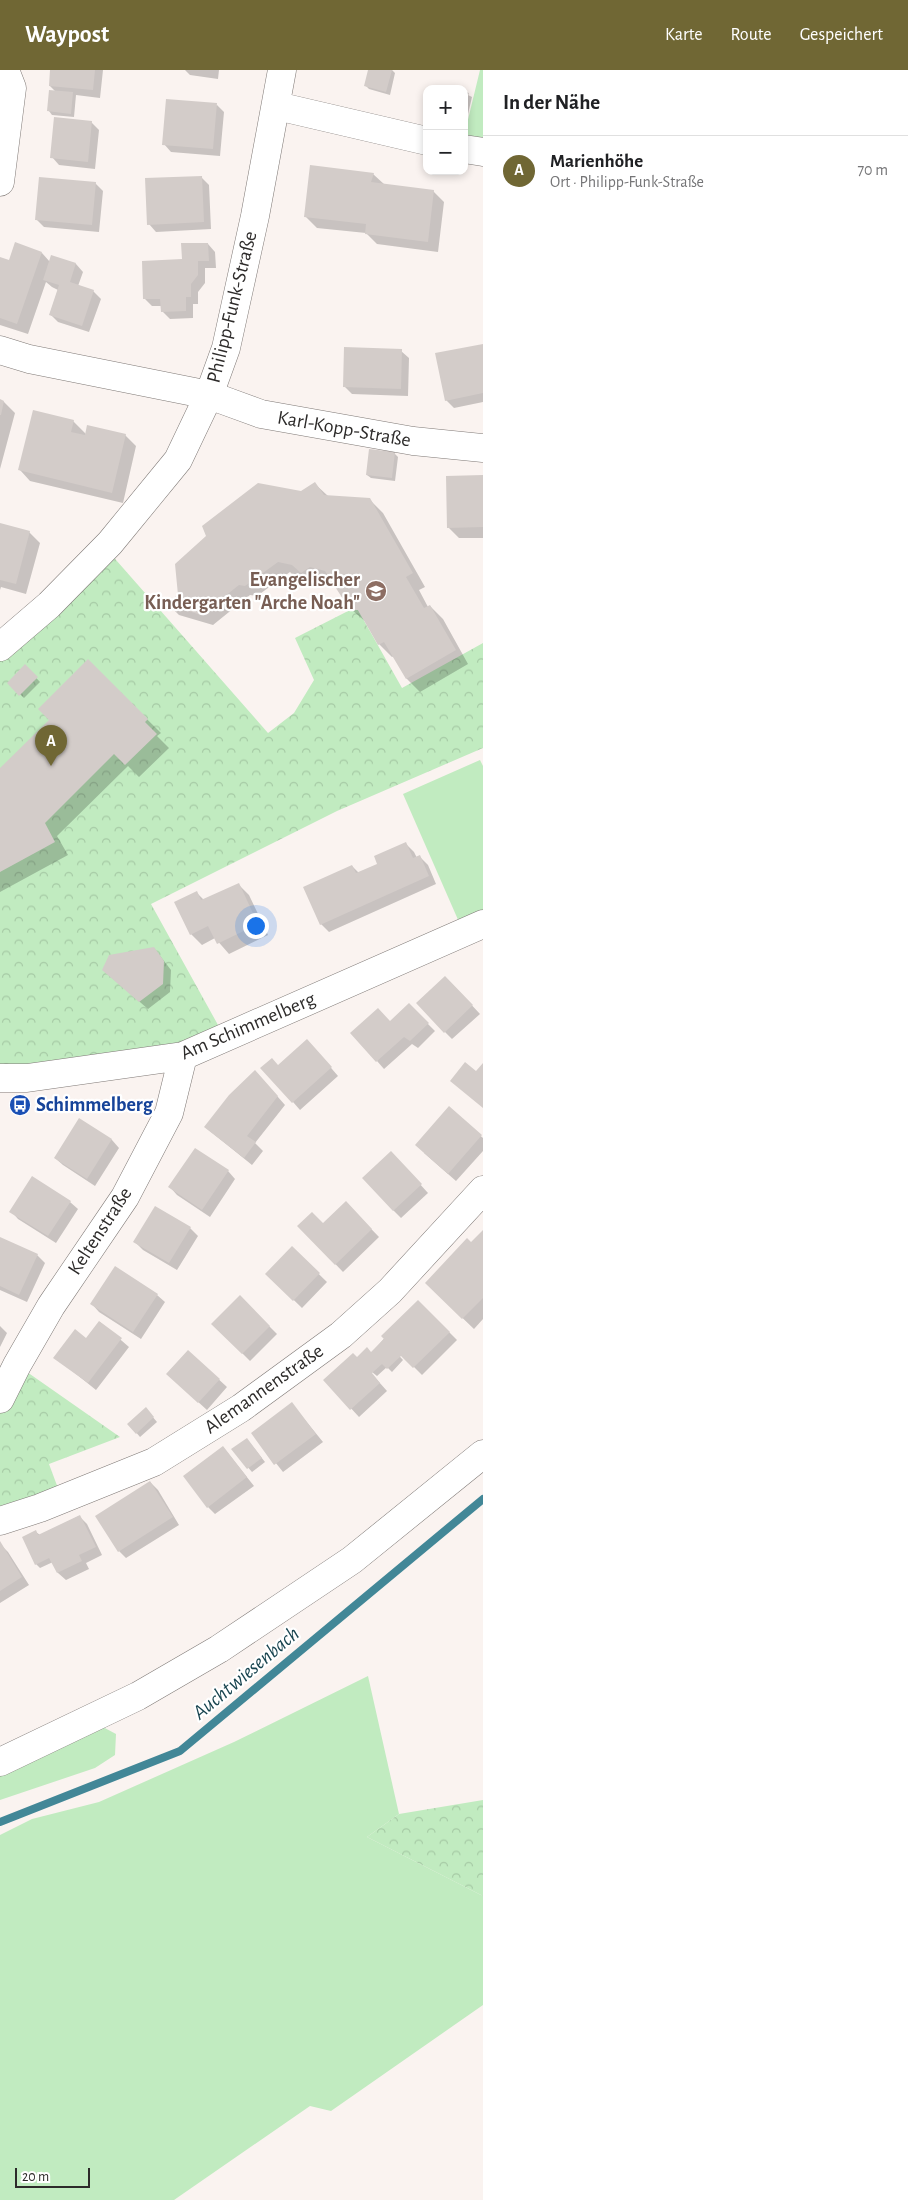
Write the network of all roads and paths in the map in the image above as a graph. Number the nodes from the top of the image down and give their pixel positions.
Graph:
1 (5, 70) edge
2 (282, 70) edge
3 (277, 106) junction
4 (423, 140) edge
5 (468, 150) edge
6 (483, 152) edge
7 (0, 182) edge
8 (0, 350) edge
9 (209, 395) junction
10 (483, 448) edge
11 (0, 647) edge
12 (483, 924) edge
13 (183, 1056) junction
14 (0, 1078) edge
15 (483, 1190) edge
16 (0, 1399) edge
17 (483, 1454) edge
18 (0, 1521) edge
19 (0, 1762) edge

1 - 7 street
2 - 3 street, Philipp-Funk-Straße
3 - 4 street
3 - 9 street, Philipp-Funk-Straße
5 - 6 street
8 - 9 street, Karl-Kopp-Straße
9 - 10 street, Karl-Kopp-Straße
9 - 11 street, Philipp-Funk-Straße
12 - 13 street, Am Schimmelberg
13 - 14 street, Am Schimmelberg
13 - 16 street, Keltenstraße
15 - 18 street, Alemannenstraße
17 - 19 street

